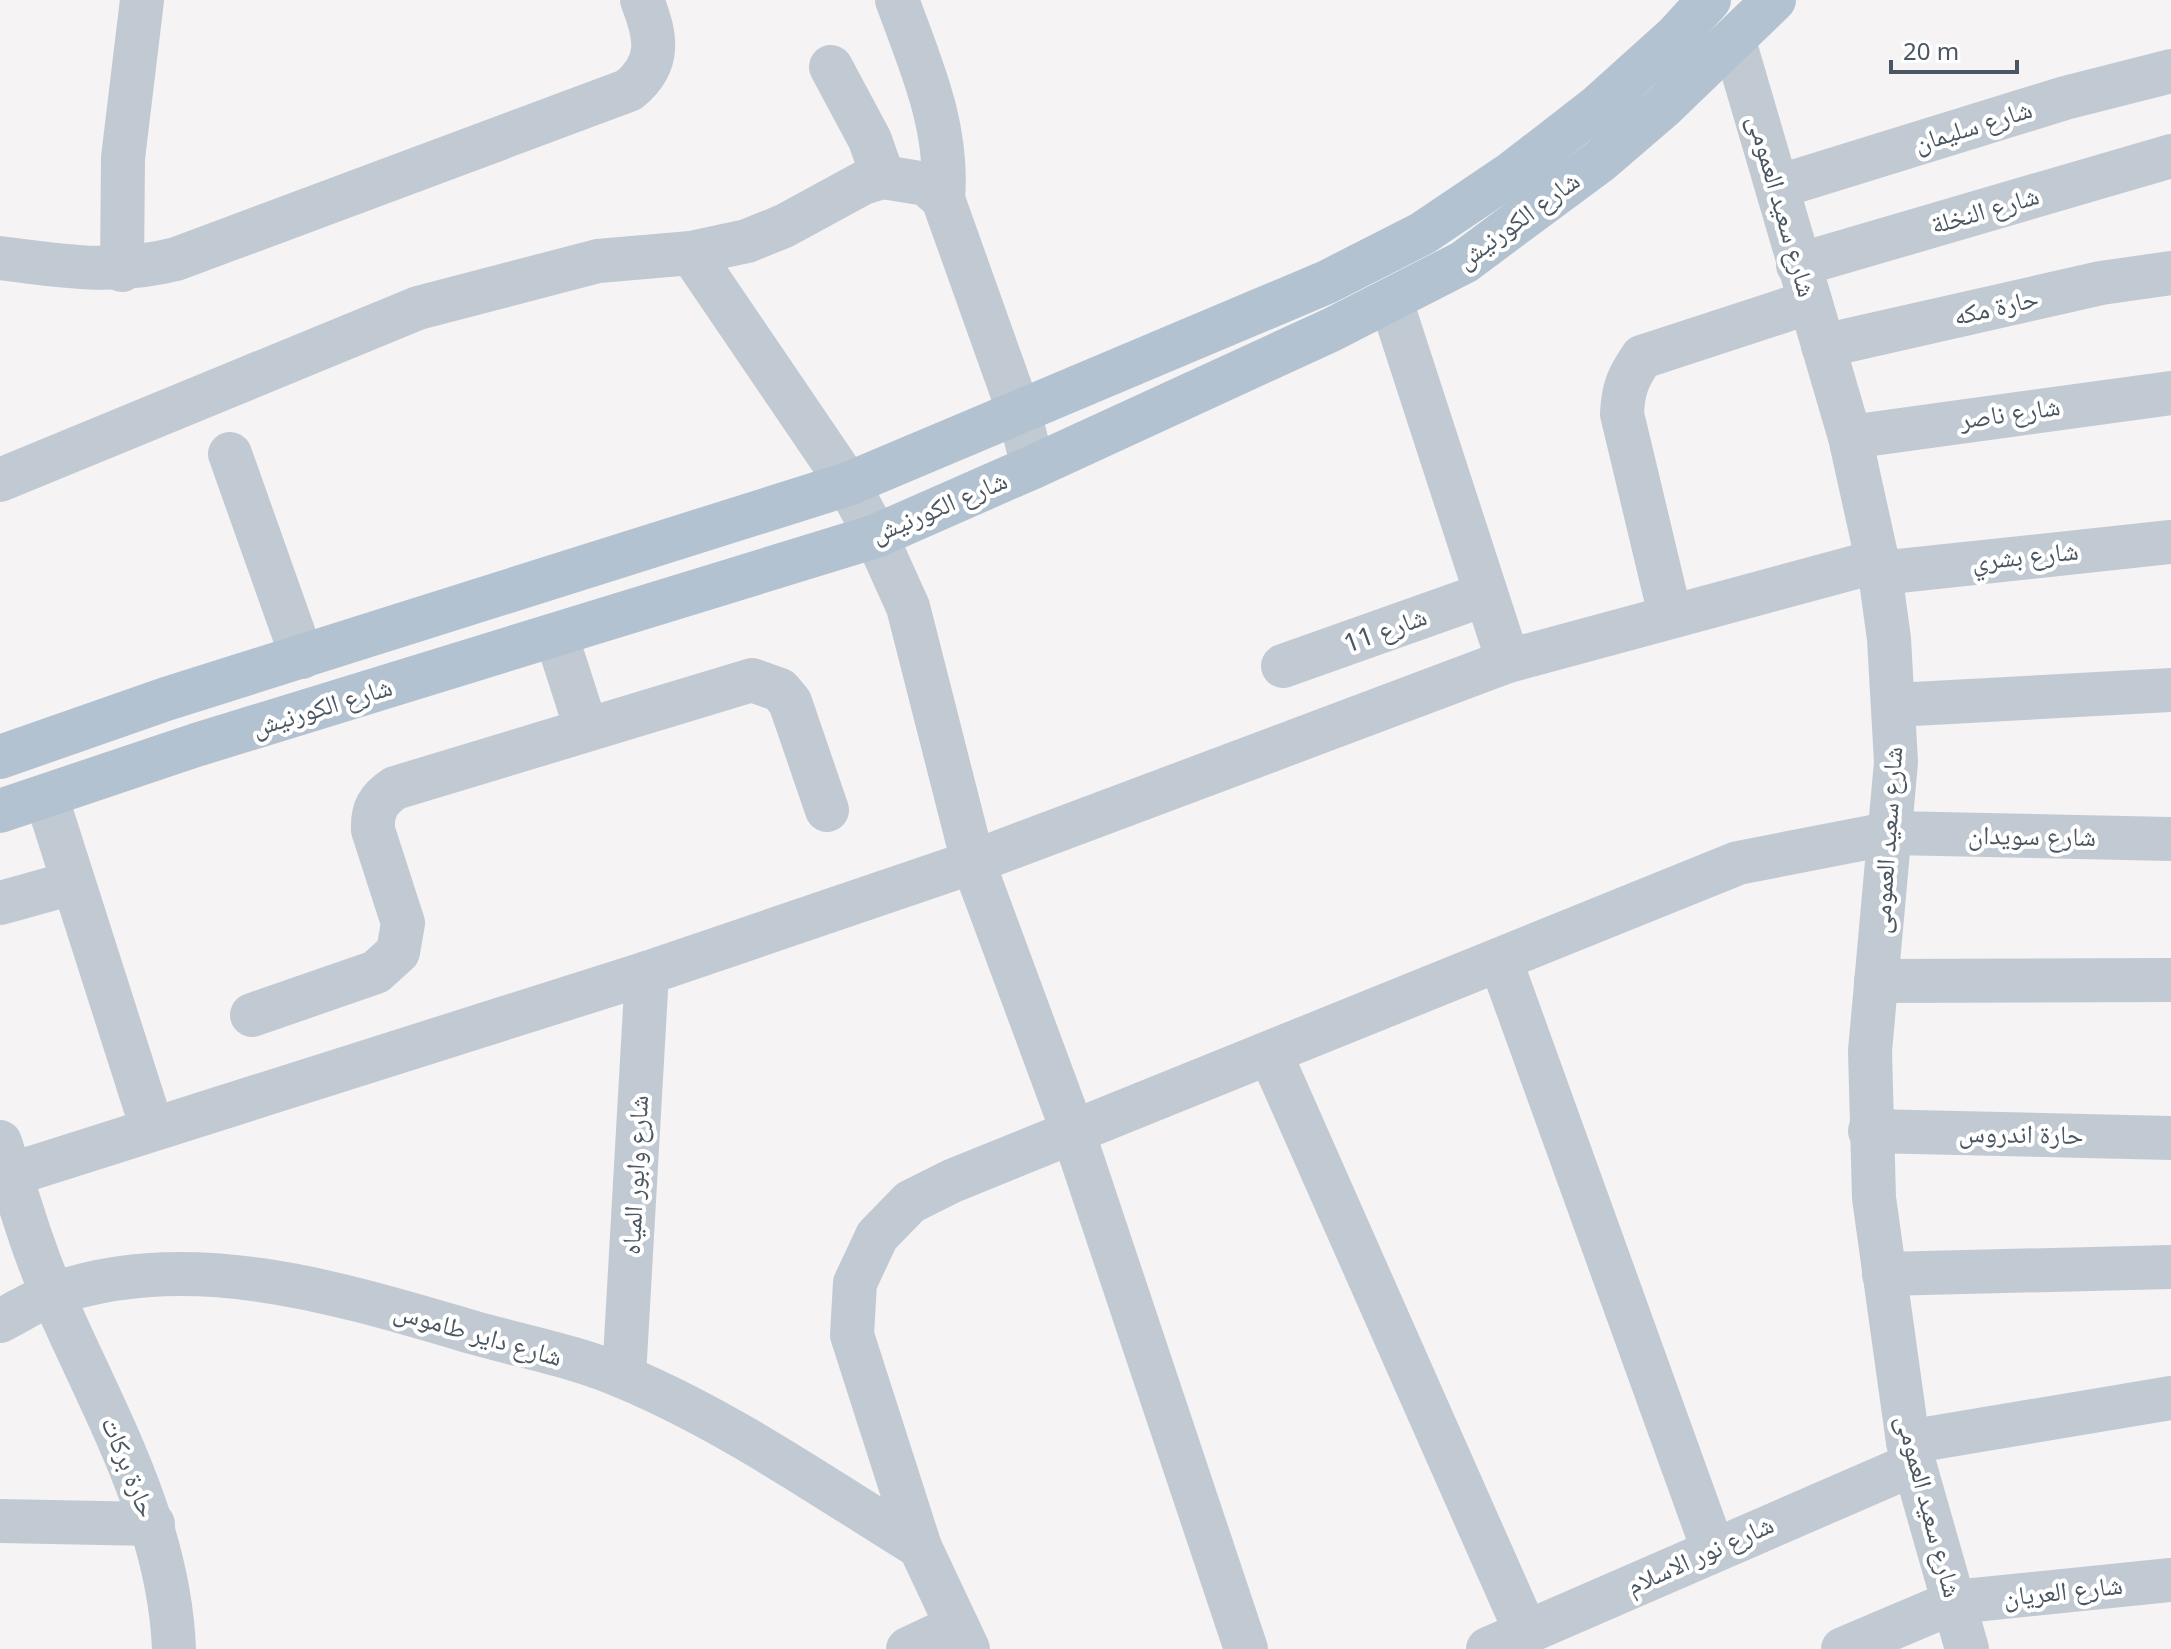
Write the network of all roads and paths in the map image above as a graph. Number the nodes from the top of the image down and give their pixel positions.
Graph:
1 (142, 0) edge
2 (642, 0) edge
3 (897, 0) edge
4 (1709, 0) edge
5 (1774, 0) edge
6 (1734, 41) junction
7 (831, 67) dead end
8 (2171, 71) edge
9 (2171, 156) edge
10 (883, 177) junction
11 (1777, 187) junction
12 (943, 199) junction
13 (691, 253) junction
14 (0, 258) edge
15 (122, 270) junction
16 (2171, 273) edge
17 (1804, 283) junction
18 (1391, 301) junction
19 (1823, 346) junction
20 (2171, 393) edge
21 (1019, 412) junction
22 (1850, 437) junction
23 (230, 454) dead end
24 (1033, 467) junction
25 (0, 480) edge
26 (848, 484) junction
27 (876, 536) junction
28 (2171, 542) edge
29 (1879, 567) junction
30 (1486, 594) junction
31 (1670, 615) junction
32 (556, 635) junction
33 (302, 657) junction
34 (1508, 661) junction
35 (1283, 666) dead end
36 (2171, 690) edge
37 (1895, 705) junction
38 (586, 728) junction
39 (0, 757) edge
40 (46, 796) junction
41 (827, 810) dead end
42 (0, 811) edge
43 (1892, 833) junction
44 (2171, 839) edge
45 (973, 862) junction
46 (72, 883) junction
47 (0, 903) edge
48 (1501, 962) junction
49 (647, 973) junction
50 (2171, 980) edge
51 (1876, 981) junction
52 (252, 1015) dead end
53 (1270, 1053) junction
54 (152, 1128) junction
55 (1870, 1131) junction
56 (1073, 1132) junction
57 (2171, 1138) edge
58 (4, 1165) edge
59 (2171, 1267) edge
60 (1884, 1274) junction
61 (53, 1294) junction
62 (0, 1321) edge
63 (624, 1376) junction
64 (2171, 1398) edge
65 (1911, 1453) junction
66 (0, 1521) edge
67 (153, 1524) junction
68 (920, 1547) junction
69 (1713, 1549) junction
70 (2171, 1580) edge
71 (1954, 1602) junction
72 (963, 1637) edge
73 (1507, 1640) edge
74 (174, 1649) edge
75 (908, 1649) edge
76 (1246, 1649) edge
77 (1843, 1649) edge
78 (1967, 1649) edge

1 - 15 street
2 - 15 street
3 - 12 street
4 - 21 main road, شارع الكورنيش
5 - 6 main road, شارع الكورنيش
6 - 11 street, شارع سعيد العمومى
6 - 18 main road, شارع الكورنيش
7 - 10 street
8 - 11 street, شارع سليمان
9 - 17 street, شارع النخلة
10 - 12 street
10 - 13 street
11 - 17 street, شارع سعيد العمومى
12 - 21 street
13 - 25 street
13 - 26 street
14 - 15 street
16 - 19 street, حارة مكه
17 - 19 street, شارع سعيد العمومى
17 - 31 street, شارع النخلة
18 - 24 main road, شارع الكورنيش
18 - 30 street
19 - 22 street, شارع سعيد العمومى
20 - 22 street, شارع ناصر
21 - 24 street
21 - 26 main road, شارع الكورنيش
22 - 29 street, شارع سعيد العمومى
23 - 33 street
24 - 27 main road, شارع الكورنيش
26 - 27 street
26 - 33 main road, شارع الكورنيش
27 - 32 main road, شارع الكورنيش
27 - 45 street
28 - 29 street, شارع بشري
29 - 31 street, شارع بشري
29 - 37 street, شارع سعيد العمومى
30 - 34 street
30 - 35 street, شارع 11
31 - 34 street, شارع بشري
32 - 38 street
32 - 40 main road, شارع الكورنيش
33 - 39 main road, شارع الكورنيش
34 - 45 street, شارع بشري
36 - 37 street
37 - 43 street, شارع سعيد العمومى
38 - 41 street
38 - 52 street
40 - 42 main road, شارع الكورنيش
40 - 46 street
43 - 44 street, شارع سويدان
43 - 48 street, شارع سويدان
43 - 51 street, شارع سعيد العمومى
45 - 49 street, شارع بشري
45 - 56 street
46 - 47 street
46 - 54 street
48 - 53 street, شارع سويدان
48 - 69 street
49 - 54 street, شارع بشري
49 - 63 street, شارع وابور المياه
50 - 51 street
51 - 55 street, شارع سعيد العمومى
53 - 56 street, شارع سويدان
53 - 73 street
54 - 58 street, شارع بشري
55 - 57 street, حارة اندروس
55 - 60 street, شارع سعيد العمومى
56 - 68 street, شارع سويدان
56 - 76 street
58 - 61 street, حارة بركات
59 - 60 street
60 - 65 street, شارع سعيد العمومى
61 - 62 street, شارع داير طاموس
61 - 63 street, شارع داير طاموس
61 - 67 street, حارة بركات
63 - 68 street, شارع داير طاموس
64 - 65 street, شارع نور الاسلام
65 - 69 street, شارع نور الاسلام
65 - 71 street, شارع سعيد العمومى
66 - 67 street
67 - 74 street, حارة بركات
68 - 72 street, شارع سويدان
69 - 73 street, شارع نور الاسلام
70 - 71 street, شارع العريان
71 - 77 street, شارع العريان
71 - 78 street, شارع سعيد العمومى
72 - 75 street

